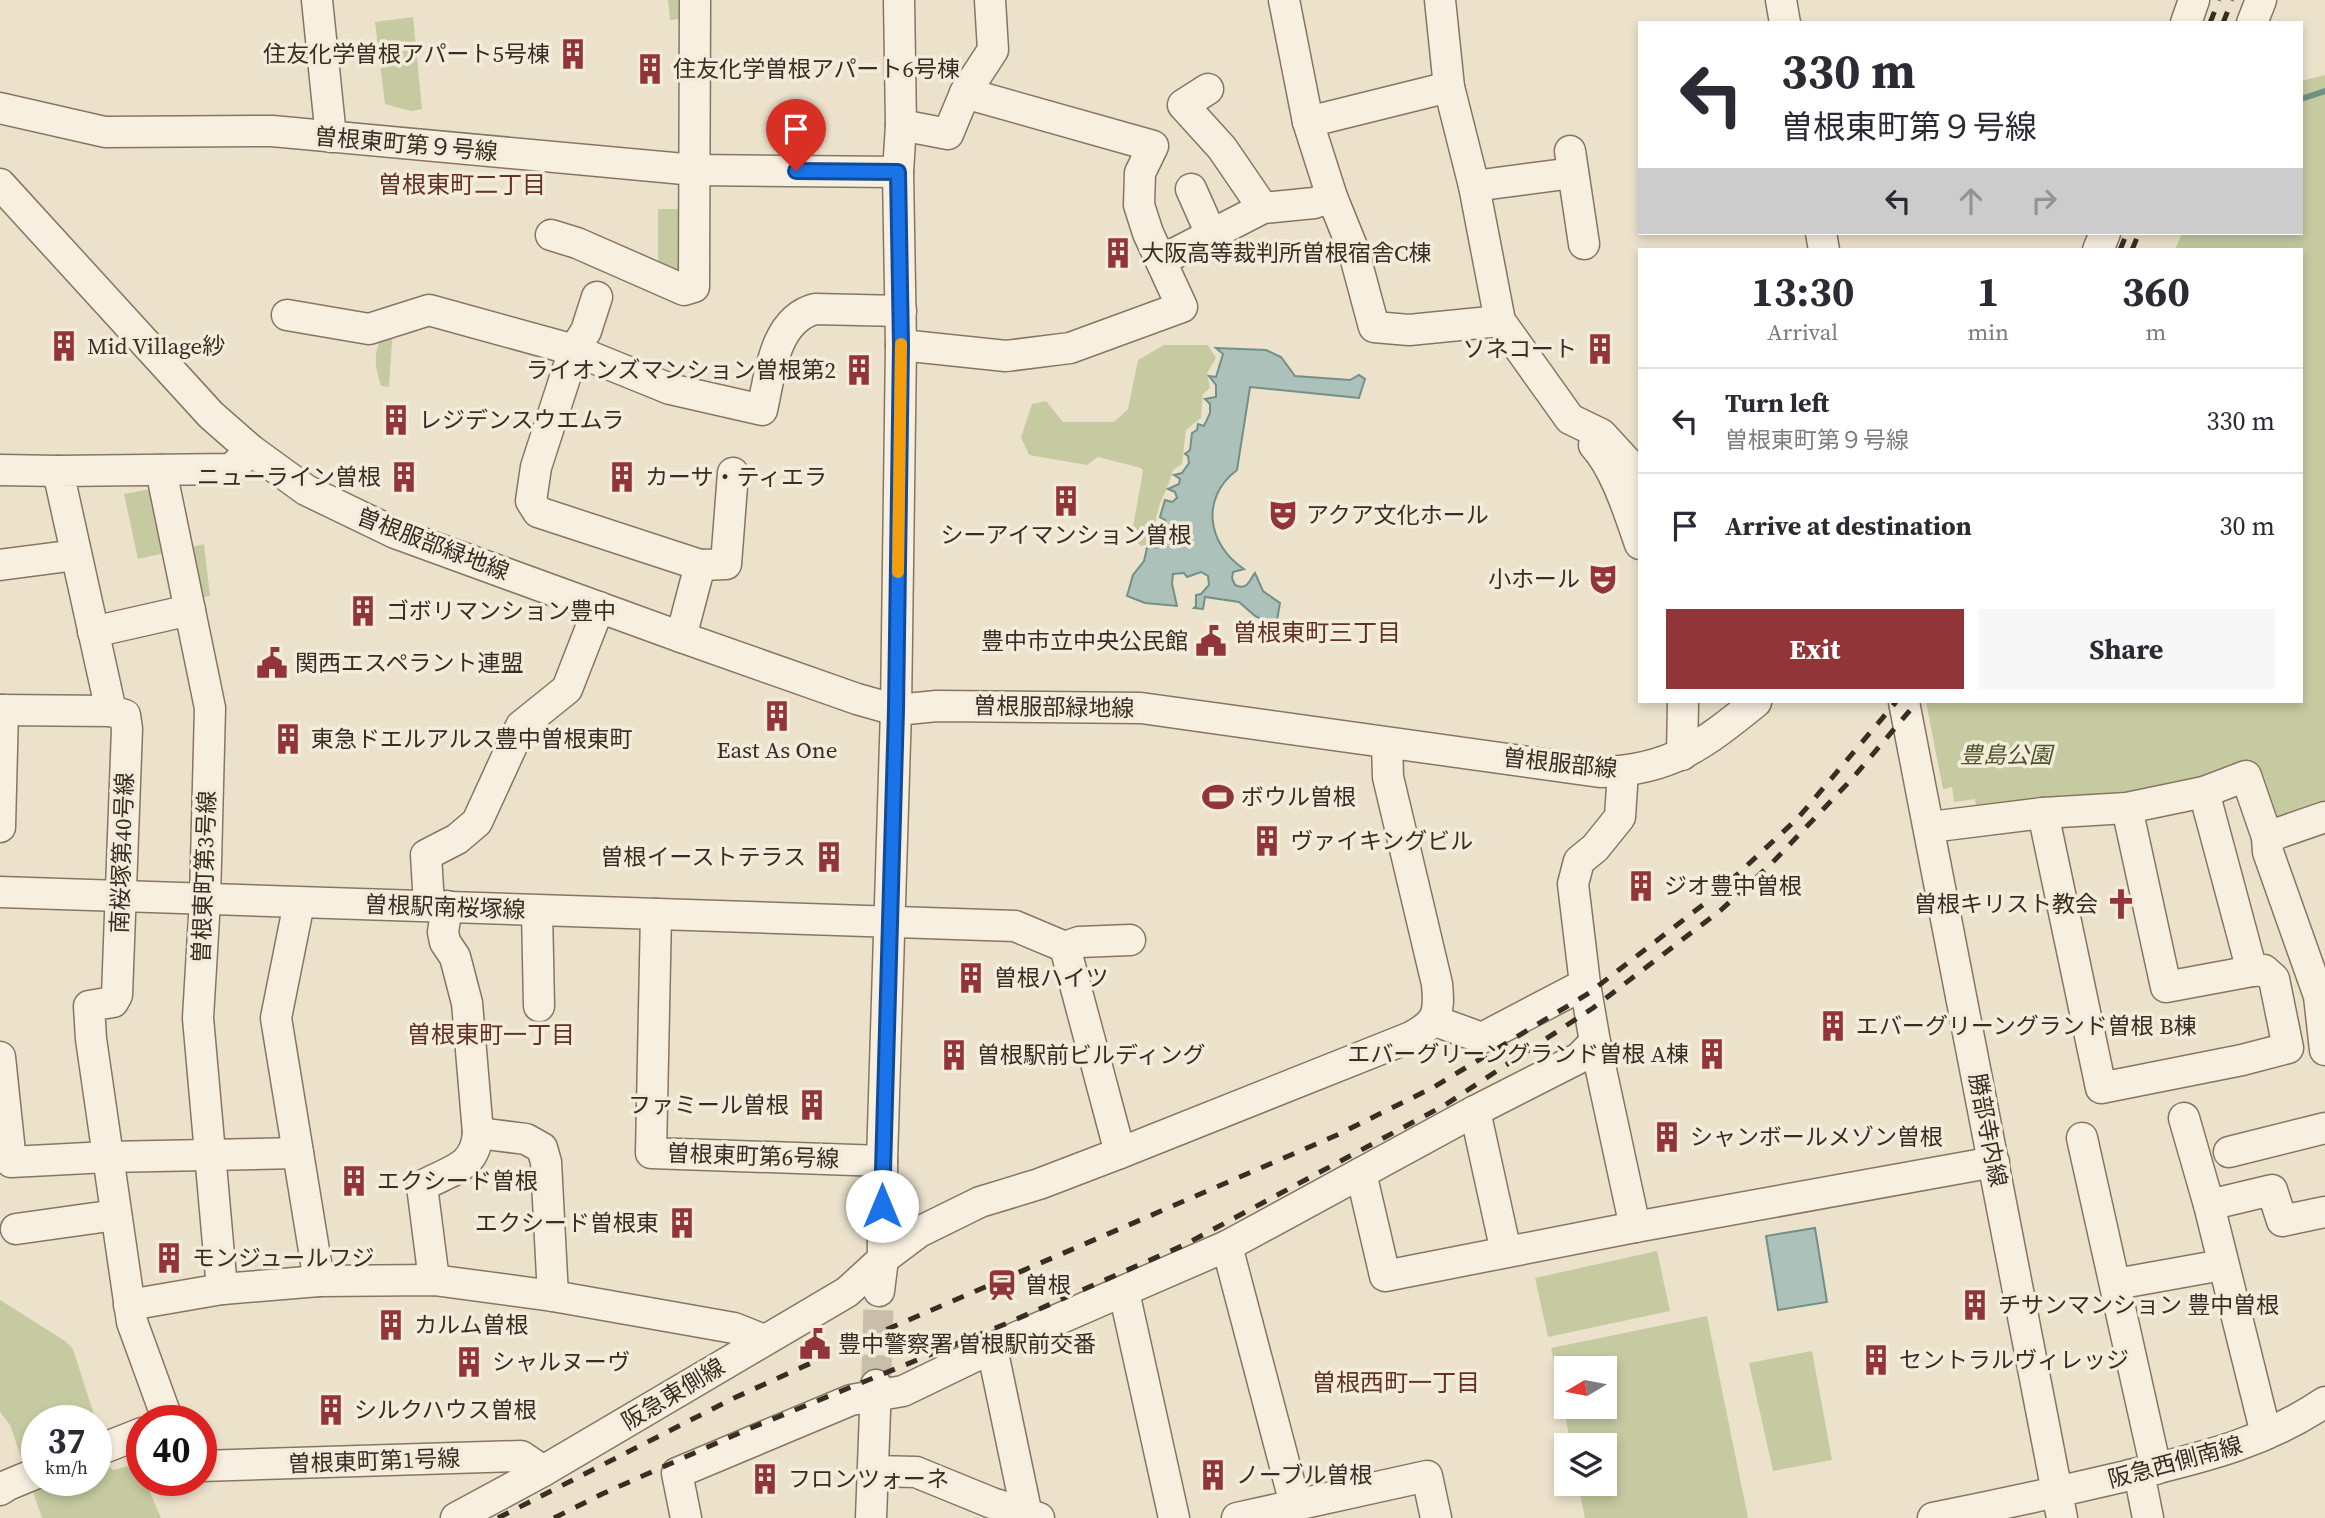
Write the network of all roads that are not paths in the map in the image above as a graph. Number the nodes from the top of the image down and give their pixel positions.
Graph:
1 (317, 0) edge
2 (695, 0) edge
3 (899, 0) edge
4 (990, 0) edge
5 (1284, 0) edge
6 (1445, 0) edge
7 (1781, 0) edge
8 (2194, 0) edge
9 (2261, 0) edge
10 (1785, 21) edge
11 (2187, 21) edge
12 (2253, 21) edge
13 (1449, 87) junction
14 (1208, 89) dead end
15 (965, 93) junction
16 (0, 108) edge
17 (1308, 122) junction
18 (901, 125) junction
19 (331, 137) junction
20 (695, 170) junction
21 (898, 172) junction
22 (1474, 186) junction
23 (1191, 189) dead end
24 (4, 195) edge
25 (1332, 197) junction
26 (1263, 208) junction
27 (1211, 234) junction
28 (551, 235) dead end
29 (1584, 244) dead end
30 (1162, 260) junction
31 (597, 297) dead end
32 (901, 311) junction
33 (287, 315) dead end
34 (1500, 321) junction
35 (901, 345) junction
36 (574, 350) junction
37 (1570, 419) junction
38 (251, 450) junction
39 (0, 470) edge
40 (161, 470) junction
41 (58, 471) junction
42 (1638, 476) edge
43 (739, 493) dead end
44 (1638, 538) edge
45 (76, 555) junction
46 (0, 565) edge
47 (700, 565) junction
48 (599, 607) junction
49 (190, 610) junction
50 (93, 632) junction
51 (681, 637) junction
52 (1684, 703) edge
53 (1755, 703) edge
54 (1904, 703) edge
55 (1, 710) edge
56 (896, 710) junction
57 (111, 711) junction
58 (1387, 743) junction
59 (1682, 755) junction
60 (1623, 771) junction
61 (2204, 792) junction
62 (2127, 808) junction
63 (2043, 813) junction
64 (2325, 817) edge
65 (0, 827) edge
66 (1930, 827) junction
67 (2267, 836) junction
68 (0, 892) edge
69 (121, 897) junction
70 (205, 900) junction
71 (299, 903) junction
72 (438, 906) junction
73 (537, 911) junction
74 (656, 914) junction
75 (889, 920) junction
76 (1130, 940) dead end
77 (1065, 947) junction
78 (2252, 971) junction
79 (1585, 984) junction
80 (540, 1006) dead end
81 (1434, 1021) junction
82 (1595, 1042) junction
83 (2325, 1050) edge
84 (0, 1057) edge
85 (2, 1110) edge
86 (1475, 1111) junction
87 (2184, 1118) dead end
88 (2325, 1128) edge
89 (478, 1133) junction
90 (2082, 1138) dead end
91 (2229, 1152) dead end
92 (299, 1153) junction
93 (1120, 1153) junction
94 (210, 1155) junction
95 (107, 1157) junction
96 (882, 1161) junction
97 (1994, 1162) junction
98 (1361, 1173) junction
99 (2209, 1205) junction
100 (2325, 1212) edge
101 (116, 1214) junction
102 (1635, 1227) junction
103 (16, 1229) dead end
104 (1227, 1246) junction
105 (1506, 1252) junction
106 (883, 1259) junction
107 (2222, 1265) junction
108 (434, 1280) junction
109 (319, 1281) junction
110 (2116, 1284) junction
111 (222, 1289) junction
112 (879, 1292) tunnel mouth
113 (1124, 1292) junction
114 (553, 1296) junction
115 (130, 1305) junction
116 (764, 1340) junction
117 (992, 1348) junction
118 (876, 1391) junction
119 (2325, 1402) edge
120 (162, 1405) edge
121 (2266, 1434) junction
122 (217, 1466) edge
123 (543, 1471) junction
124 (873, 1471) junction
125 (2148, 1471) junction
126 (21, 1480) edge
127 (0, 1490) edge
128 (1295, 1504) junction
129 (2060, 1505) edge
130 (1995, 1512) edge
131 (1033, 1516) edge
132 (456, 1518) edge
133 (686, 1518) edge
134 (871, 1518) edge
135 (1174, 1518) edge
136 (1237, 1518) edge
137 (1436, 1518) edge
138 (1933, 1518) edge
139 (2148, 1518) edge

1 - 19 street
2 - 20 street
3 - 18 street
4 - 15 street
5 - 17 street
6 - 13 street
7 - 10 street
8 - 11 street
9 - 12 street
13 - 17 street
13 - 22 street
14 - 26 street
15 - 18 street
15 - 30 street
16 - 19 street, 曽根東町第９号線
17 - 25 street
18 - 21 street
19 - 20 street, 曽根東町第９号線
20 - 21 street, 曽根東町第９号線
20 - 28 street
21 - 32 street
22 - 29 street
22 - 34 street
23 - 27 street
24 - 38 street, 曽根服部緑地線
25 - 26 street
25 - 34 street
26 - 27 street
27 - 30 street
30 - 35 street
31 - 36 street
32 - 35 street
32 - 36 street
33 - 36 street
34 - 37 street
35 - 56 street
36 - 47 street
37 - 42 street
37 - 44 street
38 - 40 street
38 - 48 street, 曽根服部緑地線
39 - 41 street
40 - 41 street
40 - 49 street, 曽根東町第3号線
41 - 45 street, 南桜塚第40号線
43 - 47 street
45 - 46 street
45 - 50 street, 南桜塚第40号線
47 - 51 street
48 - 51 street, 曽根服部緑地線
48 - 72 street
49 - 50 street
49 - 70 street, 曽根東町第3号線
50 - 57 street, 南桜塚第40号線
51 - 56 street, 曽根服部緑地線
52 - 59 street
53 - 59 street, 曽根服部線
54 - 66 street, 勝部寺内線
55 - 57 street
55 - 65 street
56 - 58 street, 曽根服部緑地線
56 - 75 street
57 - 69 street, 南桜塚第40号線
58 - 60 street, 曽根服部線
58 - 81 street
59 - 60 street, 曽根服部線
60 - 79 street
61 - 62 street
61 - 67 street
61 - 78 street
62 - 63 street
62 - 78 street
63 - 66 street
63 - 78 street
64 - 67 street
66 - 97 street, 勝部寺内線
67 - 83 street
68 - 69 street, 曽根駅南桜塚線
69 - 70 street, 曽根駅南桜塚線
69 - 95 street, 南桜塚第40号線
70 - 71 street, 曽根駅南桜塚線
70 - 94 street, 曽根東町第3号線
71 - 72 street, 曽根駅南桜塚線
71 - 92 street
72 - 73 street, 曽根駅南桜塚線
72 - 89 street
73 - 74 street, 曽根駅南桜塚線
73 - 80 street
74 - 75 street, 曽根駅南桜塚線
74 - 96 street, 曽根東町第6号線
75 - 77 street, 曽根駅南桜塚線
75 - 96 street
76 - 77 street
77 - 93 street
79 - 81 street
79 - 82 street
81 - 93 street
82 - 86 street
82 - 102 street
84 - 85 street
85 - 95 street
86 - 98 street
86 - 105 street
87 - 99 street
88 - 91 street
89 - 108 street
89 - 114 street
90 - 110 street
92 - 94 street
92 - 109 street
93 - 106 street
94 - 95 street
94 - 111 street, 曽根東町第3号線
95 - 101 street, 南桜塚第40号線
96 - 106 street
97 - 102 street
97 - 129 street, 勝部寺内線
98 - 104 street
98 - 105 street
99 - 100 street
99 - 107 street
101 - 103 street
101 - 115 street, 南桜塚第40号線
102 - 105 street
104 - 113 street
104 - 128 street
106 - 112 street
106 - 116 street, 阪急東側線
107 - 110 street
107 - 121 street
108 - 109 street
108 - 114 street
109 - 111 street
110 - 125 street
111 - 115 street
113 - 117 street
113 - 135 street
114 - 116 street
115 - 120 street, 南桜塚第40号線
116 - 123 street, 阪急東側線
117 - 118 street
117 - 131 street
118 - 124 street
118 - 133 street
119 - 121 street, 阪急西側南線
121 - 125 street, 阪急西側南線
122 - 123 street, 曽根東町第1号線
123 - 132 street, 阪急東側線
124 - 131 street
124 - 134 street
125 - 129 street, 阪急西側南線
125 - 139 street
126 - 127 street
128 - 136 street
128 - 137 street
129 - 130 street, 阪急西側南線
130 - 138 street, 阪急西側南線

